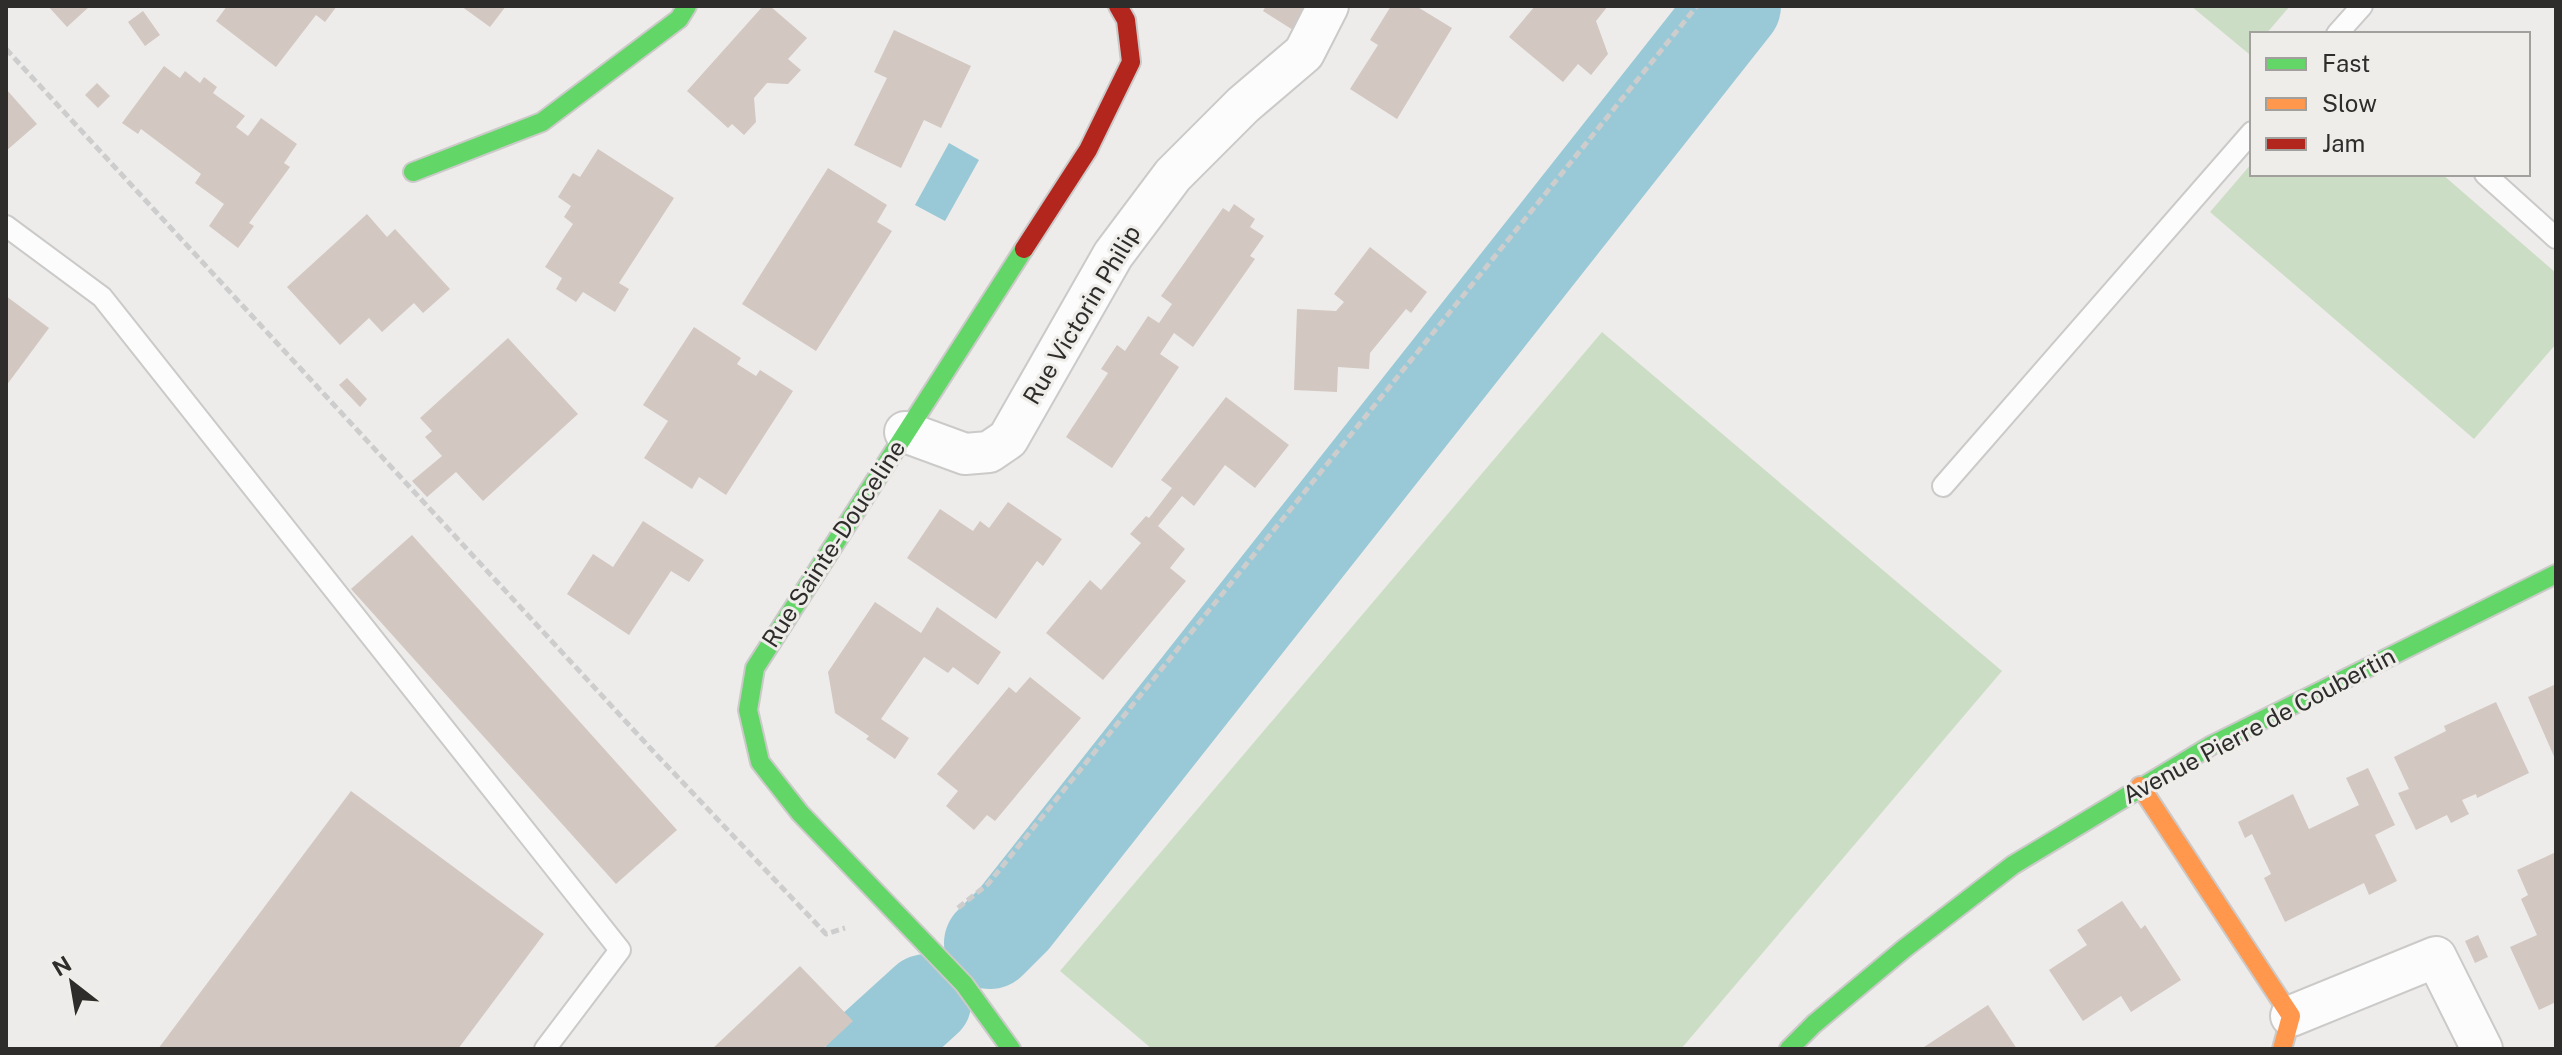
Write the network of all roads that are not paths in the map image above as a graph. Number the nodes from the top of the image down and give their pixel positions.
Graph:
1 (687, 6) edge
2 (1118, 6) edge
3 (1328, 6) edge
4 (2362, 6) edge
5 (2339, 32) edge
6 (2250, 134) edge
7 (413, 172) dead end
8 (2487, 176) edge
9 (6, 226) edge
10 (2556, 238) edge
11 (905, 432) junction
12 (1943, 486) dead end
13 (2556, 574) edge
14 (2140, 786) junction
15 (2287, 1033) edge
16 (545, 1049) edge
17 (1011, 1049) edge
18 (1789, 1049) edge
19 (2482, 1049) edge

1 - 7 street
2 - 11 street, Rue Sainte-Douceline
3 - 11 street, Rue Victorin Philip
4 - 5 lane
6 - 12 lane
8 - 10 lane
9 - 16 lane
11 - 17 street, Rue Sainte-Douceline
13 - 14 street, Avenue Pierre de Coubertin
14 - 15 street
14 - 18 street, Avenue Pierre de Coubertin
15 - 19 street

